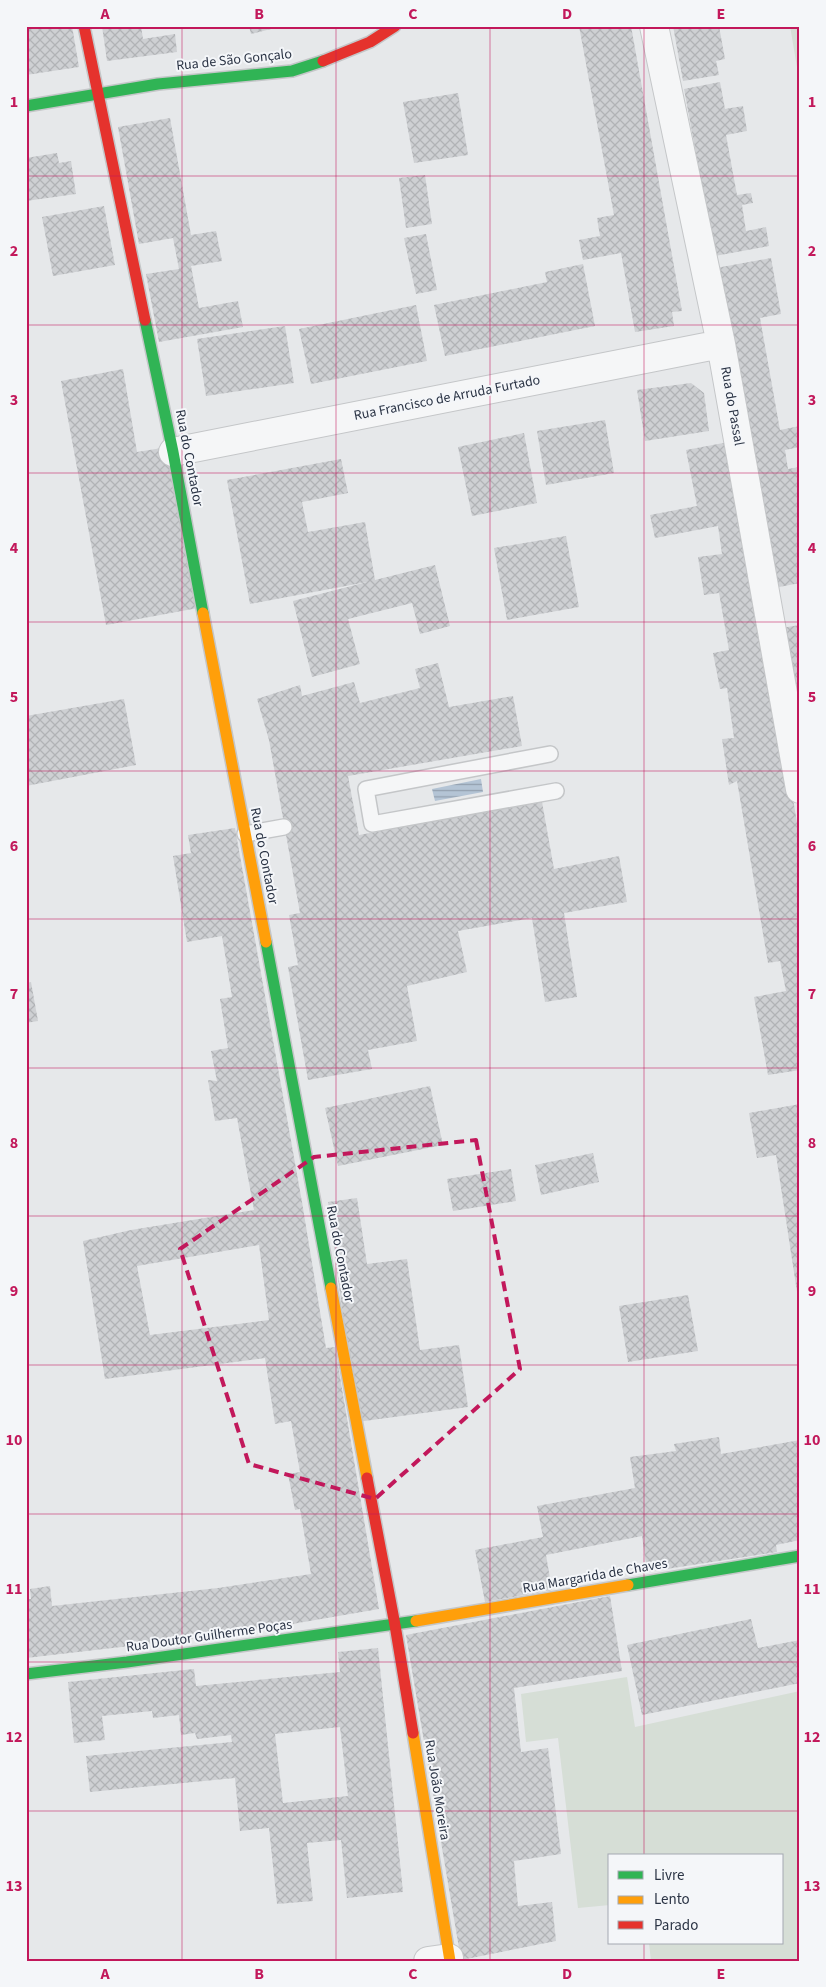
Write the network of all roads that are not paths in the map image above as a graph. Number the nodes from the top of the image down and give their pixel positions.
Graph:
1 (84, 26) edge
2 (394, 26) edge
3 (654, 26) edge
4 (98, 94) junction
5 (26, 106) edge
6 (721, 344) junction
7 (173, 452) junction
8 (550, 754) dead end
9 (798, 762) edge
10 (800, 789) edge
11 (556, 791) dead end
12 (284, 827) dead end
13 (245, 834) junction
14 (800, 1556) edge
15 (395, 1625) junction
16 (26, 1674) edge
17 (442, 1960) edge

1 - 4 street, Rua do Contador
2 - 4 street, Rua de São Gonçalo
3 - 6 street, Rua do Passal
4 - 5 street, Rua de São Gonçalo
4 - 7 street, Rua do Contador
6 - 7 street, Rua Francisco de Arruda Furtado
6 - 9 street, Rua do Passal
7 - 13 street, Rua do Contador
8 - 11 lane
9 - 10 street, Rua do Passal
12 - 13 lane
13 - 15 street, Rua do Contador
14 - 15 street, Rua Margarida de Chaves
15 - 16 street, Rua Doutor Guilherme Poças
15 - 17 street, Rua João Moreira

